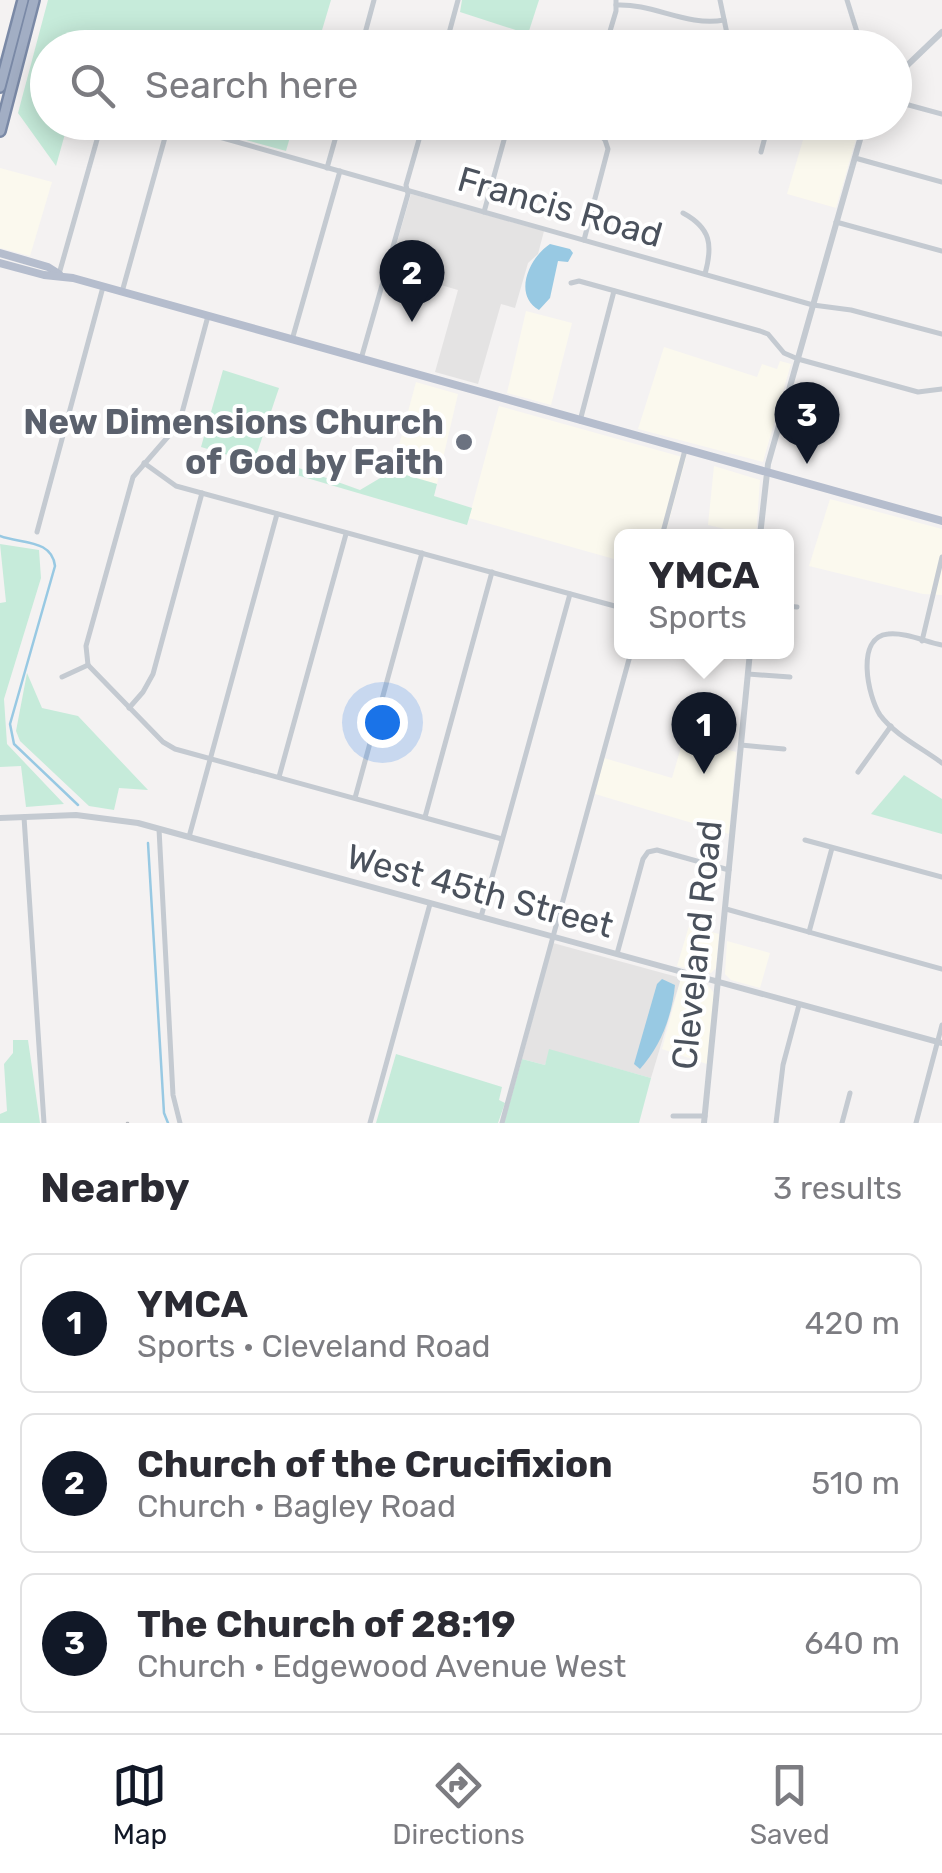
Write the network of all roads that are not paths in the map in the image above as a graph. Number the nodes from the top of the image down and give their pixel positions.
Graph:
1 (23, 0) edge
2 (34, 0) edge
3 (374, 0) edge
4 (458, 0) edge
5 (720, 0) edge
6 (848, 0) edge
7 (616, 2) edge
8 (724, 20) junction
9 (366, 30) edge
10 (450, 30) edge
11 (609, 30) edge
12 (726, 30) edge
13 (857, 30) edge
14 (942, 32) edge
15 (912, 61) edge
16 (0, 87) edge
17 (912, 106) edge
18 (942, 114) edge
19 (0, 130) edge
20 (97, 140) edge
21 (163, 140) edge
22 (228, 140) edge
23 (335, 140) edge
24 (420, 140) edge
25 (504, 140) edge
26 (605, 140) edge
27 (764, 140) edge
28 (860, 140) edge
29 (761, 152) dead end
30 (855, 158) junction
31 (327, 168) junction
32 (340, 172) junction
33 (942, 182) edge
34 (407, 190) junction
35 (484, 212) junction
36 (683, 213) dead end
37 (836, 222) junction
38 (584, 240) junction
39 (942, 251) edge
40 (0, 253) edge
41 (0, 263) edge
42 (58, 274) junction
43 (705, 274) junction
44 (571, 282) dead end
45 (103, 286) junction
46 (614, 291) junction
47 (122, 292) junction
48 (813, 305) junction
49 (208, 316) junction
50 (942, 334) edge
51 (292, 340) junction
52 (361, 359) junction
53 (798, 359) junction
54 (942, 389) edge
55 (580, 420) junction
56 (686, 450) junction
57 (144, 463) junction
58 (767, 473) junction
59 (202, 493) junction
60 (278, 514) junction
61 (942, 522) edge
62 (664, 529) edge
63 (761, 529) edge
64 (36, 532) dead end
65 (346, 533) junction
66 (422, 554) junction
67 (942, 557) edge
68 (492, 572) junction
69 (570, 594) junction
70 (614, 606) edge
71 (794, 607) edge
72 (797, 607) dead end
73 (922, 641) junction
74 (942, 645) edge
75 (628, 659) edge
76 (749, 659) edge
77 (88, 665) junction
78 (748, 674) junction
79 (62, 676) dead end
80 (790, 677) dead end
81 (128, 708) junction
82 (891, 726) junction
83 (741, 745) junction
84 (784, 749) dead end
85 (211, 759) junction
86 (942, 763) edge
87 (858, 772) dead end
88 (279, 776) junction
89 (355, 798) junction
90 (24, 816) junction
91 (425, 817) junction
92 (0, 818) edge
93 (159, 828) junction
94 (189, 837) junction
95 (502, 839) junction
96 (805, 840) dead end
97 (832, 847) junction
98 (730, 870) junction
99 (942, 877) edge
100 (430, 904) junction
101 (726, 910) junction
102 (481, 917) junction
103 (809, 932) junction
104 (552, 937) junction
105 (617, 954) junction
106 (942, 969) edge
107 (719, 983) junction
108 (799, 1004) junction
109 (942, 1026) edge
110 (940, 1040) edge
111 (850, 1093) dead end
112 (673, 1116) dead end
113 (704, 1119) edge
114 (44, 1123) edge
115 (180, 1123) edge
116 (370, 1123) edge
117 (502, 1123) edge
118 (776, 1123) edge
119 (842, 1123) edge
120 (916, 1123) edge

1 - 16 highway
2 - 19 highway
3 - 9 street
4 - 10 street
5 - 8 street
6 - 13 street
7 - 8 street
7 - 11 street
8 - 12 street
14 - 15 street
17 - 18 street
20 - 42 street
21 - 47 street
22 - 31 street, Francis Road
23 - 31 street
24 - 34 street
25 - 35 street
26 - 38 street
27 - 29 street
28 - 30 street
30 - 33 street
30 - 37 street
31 - 32 street, Francis Road
32 - 34 street, Francis Road
32 - 51 street
34 - 35 street, Francis Road
34 - 52 street
35 - 38 street, Francis Road
36 - 43 street
37 - 39 street
37 - 48 street
38 - 43 street, Francis Road
40 - 42 main road
41 - 42 main road
42 - 45 main road
43 - 48 street, Francis Road
44 - 46 street
45 - 47 main road
45 - 64 street
46 - 53 street
46 - 55 street
47 - 49 main road
48 - 50 street, Francis Road
48 - 53 street
49 - 51 main road
49 - 57 street
51 - 52 main road
52 - 55 main road
53 - 54 street
53 - 58 street
55 - 56 main road
56 - 58 main road
56 - 62 street
57 - 59 street
57 - 77 street
58 - 61 main road
58 - 63 street
59 - 60 street
59 - 81 street
60 - 65 street
60 - 85 street
65 - 66 street
65 - 88 street
66 - 68 street
66 - 89 street
67 - 73 street
68 - 69 street
68 - 91 street
69 - 70 street
69 - 95 street
71 - 72 street
73 - 74 street
73 - 82 street
75 - 104 street
76 - 78 street, Cleveland Road
77 - 79 street
77 - 81 street
78 - 80 street
78 - 83 street, Cleveland Road
81 - 85 street
82 - 86 street
82 - 87 street
83 - 84 street
83 - 98 street, Cleveland Road
85 - 88 street
85 - 94 street
88 - 89 street
89 - 91 street
90 - 92 street, West 45th Street
90 - 93 street, West 45th Street
90 - 114 street
91 - 95 street
93 - 94 street, West 45th Street
93 - 115 street
94 - 100 street, West 45th Street
95 - 102 street
96 - 97 street
97 - 99 street
97 - 103 street
98 - 101 street, Cleveland Road
98 - 105 street
100 - 102 street, West 45th Street
100 - 116 street
101 - 103 street
101 - 107 street, Cleveland Road
102 - 104 street, West 45th Street
103 - 106 street
104 - 105 street, West 45th Street
104 - 117 street
105 - 107 street, West 45th Street
107 - 108 street, West 45th Street
107 - 113 street, Cleveland Road
108 - 110 street, West 45th Street
108 - 118 street
109 - 110 street
110 - 120 street
111 - 119 street
112 - 113 street

